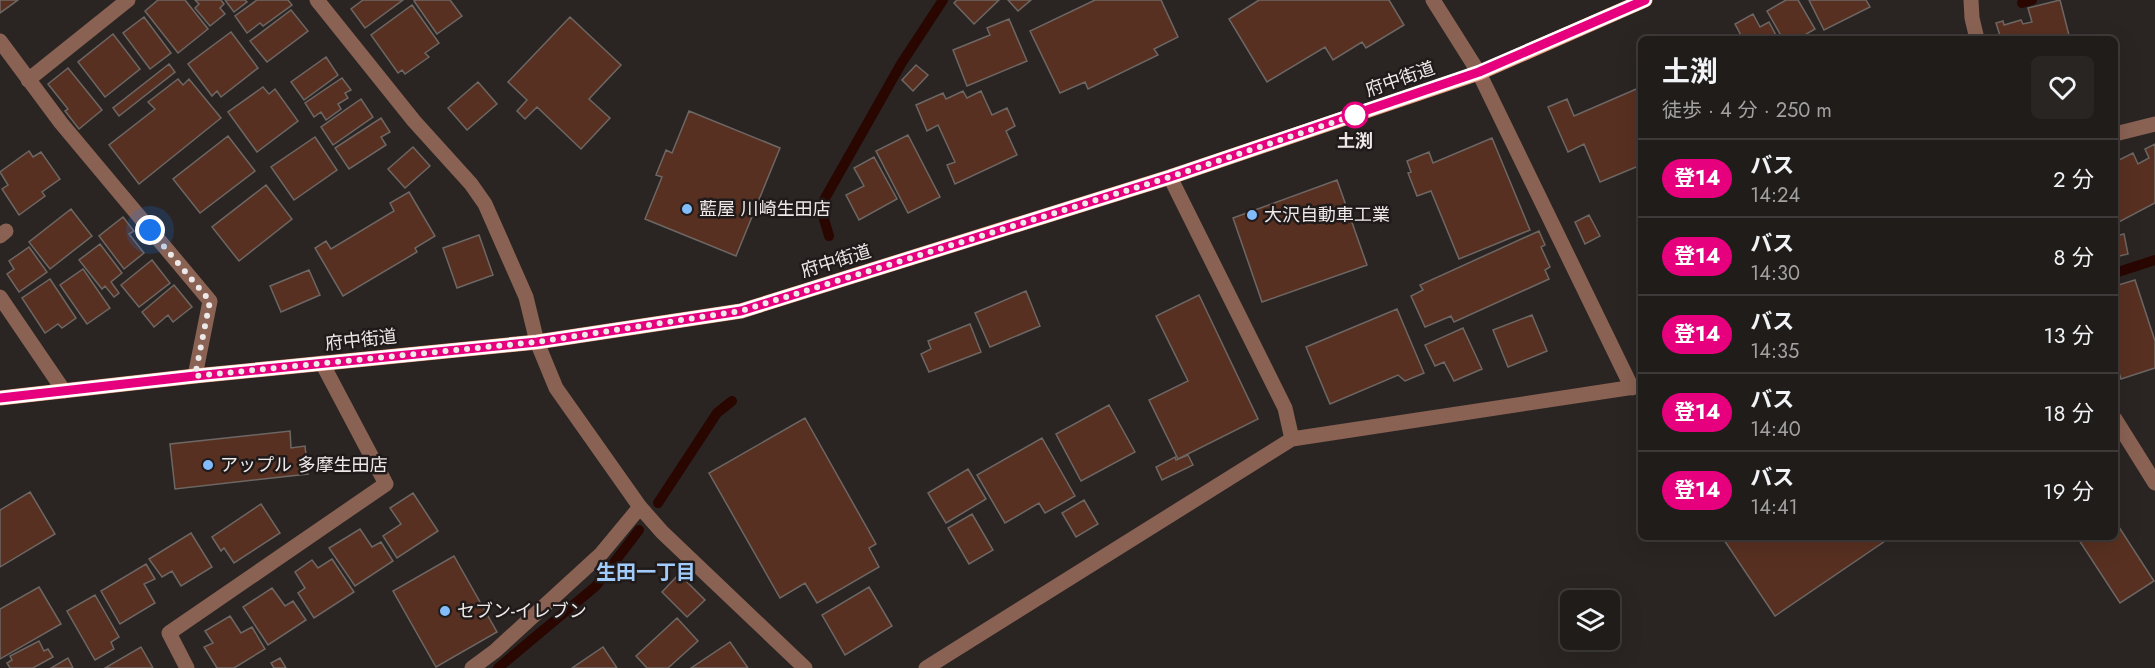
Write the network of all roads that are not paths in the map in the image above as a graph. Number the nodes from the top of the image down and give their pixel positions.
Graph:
1 (128, 0) edge
2 (317, 0) edge
3 (1433, 0) edge
4 (1645, 0) edge
5 (1971, 0) edge
6 (1976, 36) edge
7 (0, 41) edge
8 (1479, 72) junction
9 (28, 80) junction
10 (2155, 124) edge
11 (2118, 133) edge
12 (1170, 177) junction
13 (0, 297) edge
14 (537, 342) junction
15 (322, 363) junction
16 (195, 376) junction
17 (1636, 387) edge
18 (64, 391) junction
19 (0, 398) edge
20 (2118, 425) edge
21 (1292, 439) junction
22 (2155, 483) edge
23 (640, 507) junction
24 (187, 668) edge
25 (472, 668) edge
26 (805, 668) edge
27 (926, 668) edge

1 - 9 street
2 - 14 street
3 - 8 street
4 - 8 main road, 府中街道
5 - 6 street
7 - 9 street
8 - 12 main road, 府中街道
8 - 17 street
9 - 16 street
10 - 11 street
12 - 14 main road, 府中街道
12 - 21 street
13 - 18 street
14 - 15 main road, 府中街道
14 - 23 street
15 - 16 main road, 府中街道
15 - 24 street
16 - 18 main road, 府中街道
17 - 21 street
18 - 19 main road, 府中街道
20 - 22 street
21 - 27 street
23 - 25 street
23 - 26 street

